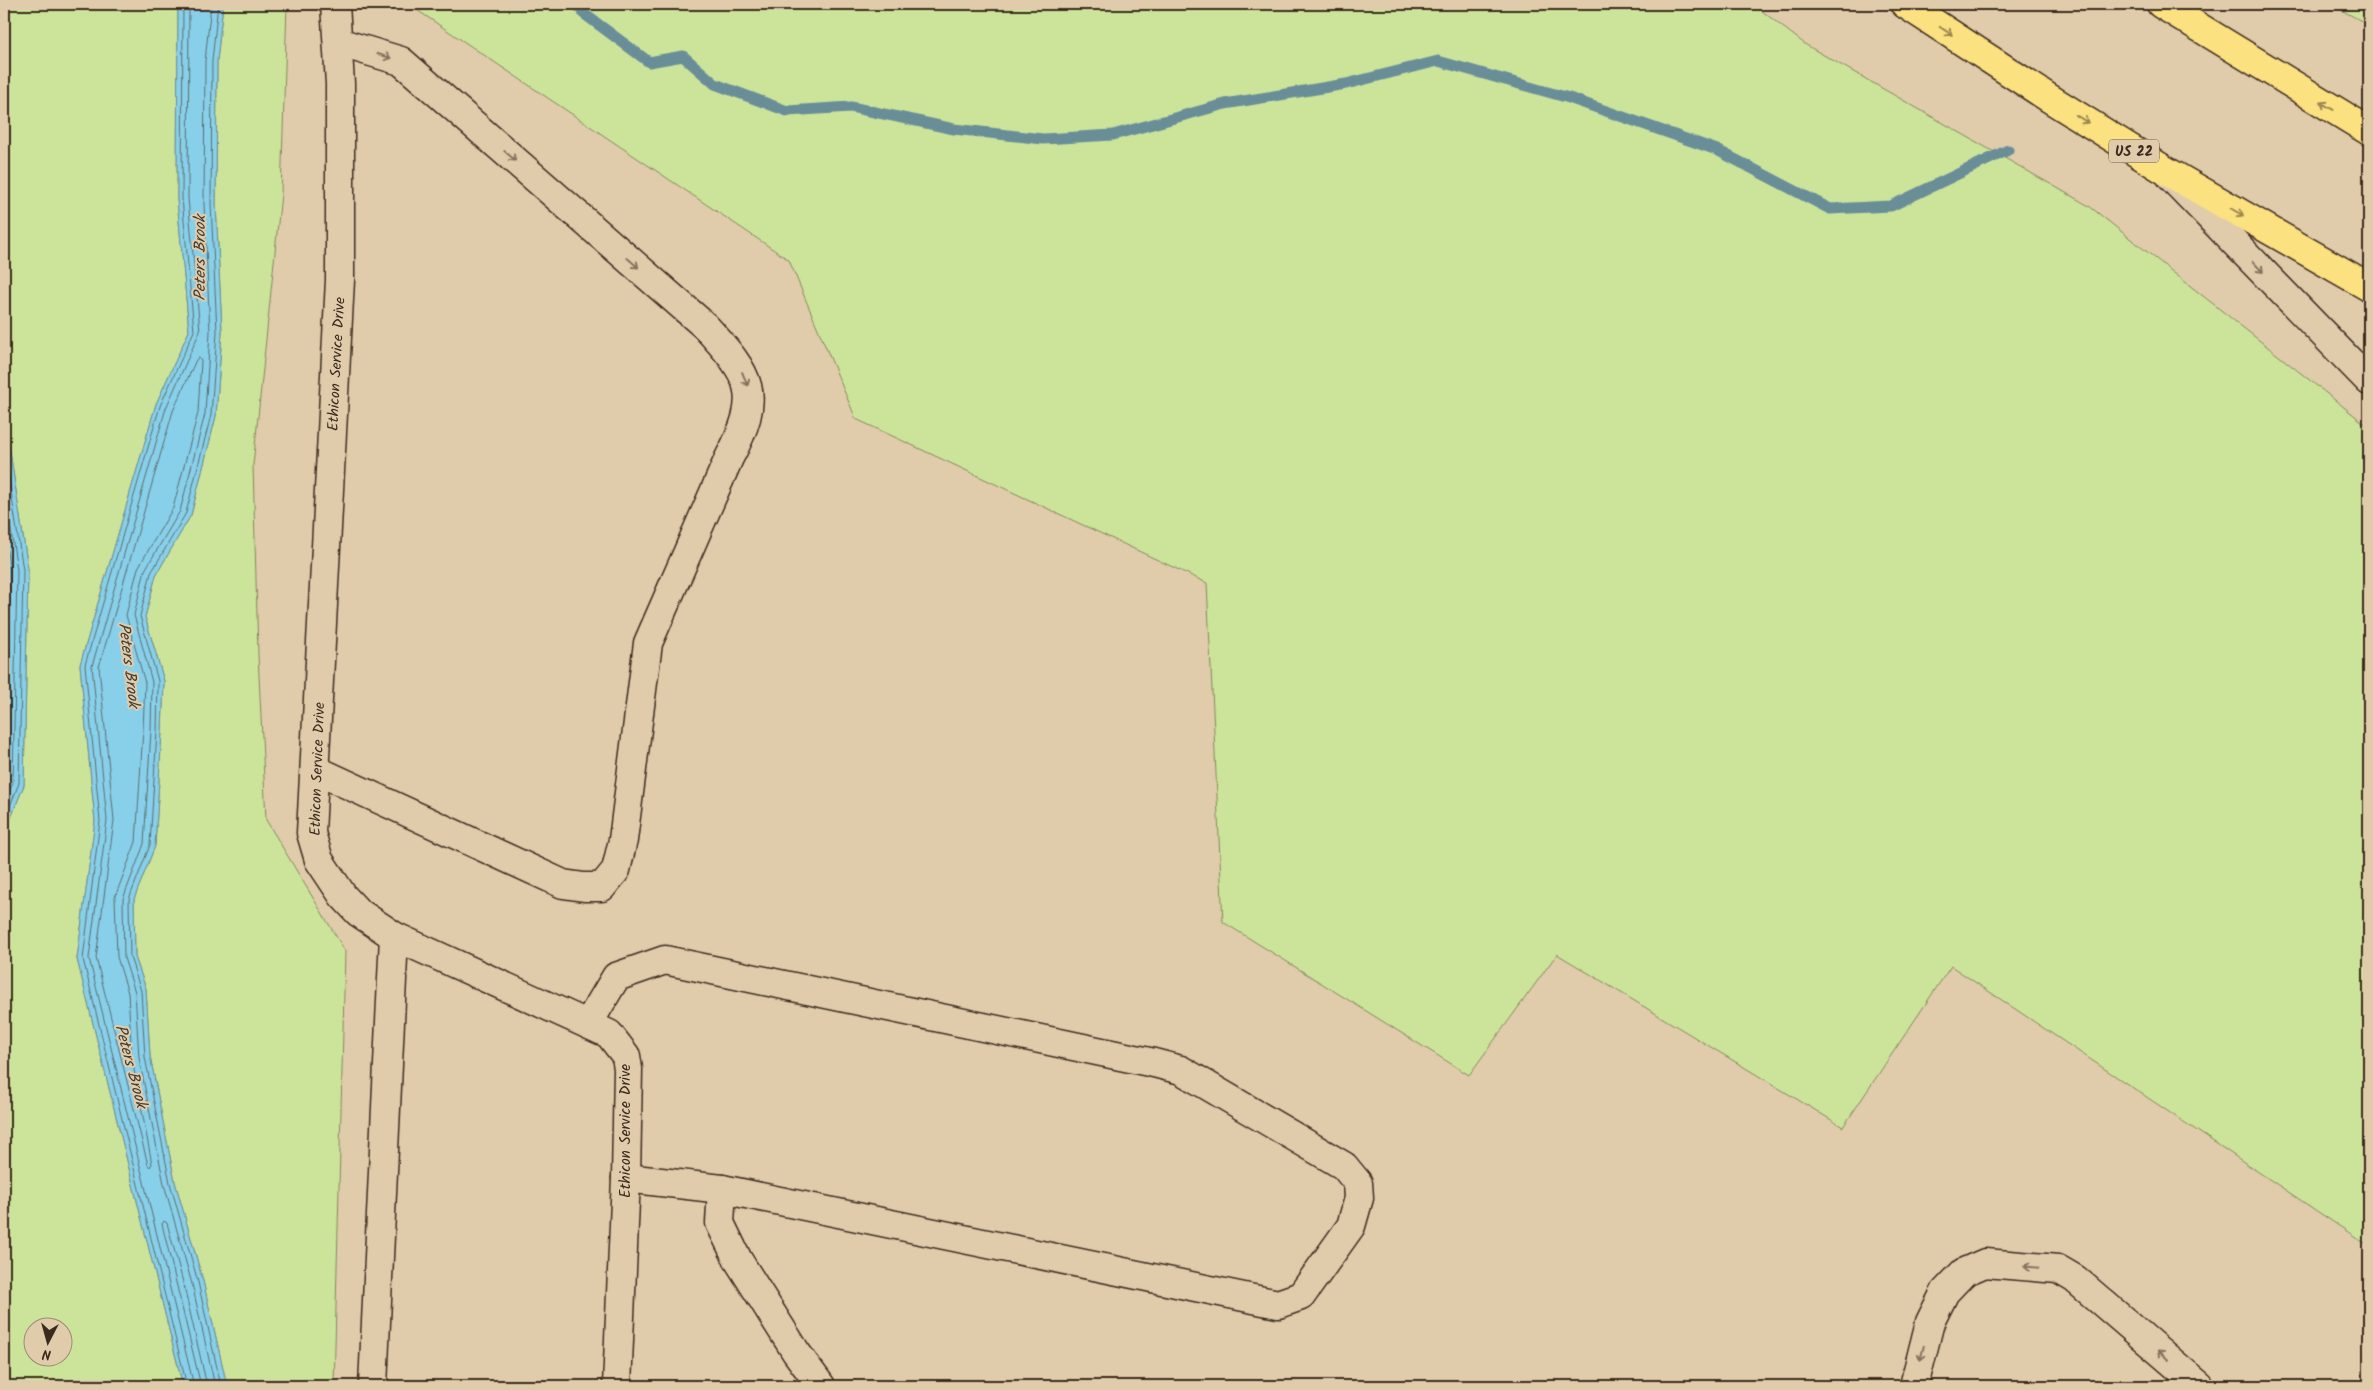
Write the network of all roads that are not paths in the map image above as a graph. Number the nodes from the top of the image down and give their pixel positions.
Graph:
1 (335, 4) edge
2 (1905, 4) edge
3 (2162, 4) edge
4 (338, 42) junction
5 (2369, 131) edge
6 (2163, 169) junction
7 (2369, 287) edge
8 (2369, 381) edge
9 (316, 770) junction
10 (394, 936) junction
11 (588, 1024) junction
12 (626, 1178) junction
13 (722, 1189) junction
14 (373, 1386) edge
15 (617, 1386) edge
16 (821, 1386) edge
17 (1914, 1386) edge
18 (2200, 1386) edge

1 - 4 lane, Ethicon Service Drive
2 -> 6 highway, US 22
5 -> 3 highway
4 - 9 lane, Ethicon Service Drive
4 -> 9 lane
6 -> 7 highway, US 22
6 -> 8 lane
9 - 10 lane, Ethicon Service Drive
10 - 11 lane, Ethicon Service Drive
10 - 14 lane
11 - 12 lane, Ethicon Service Drive
11 - 13 lane
12 - 13 lane
12 - 15 lane, Ethicon Service Drive
13 - 16 lane
18 -> 17 lane

